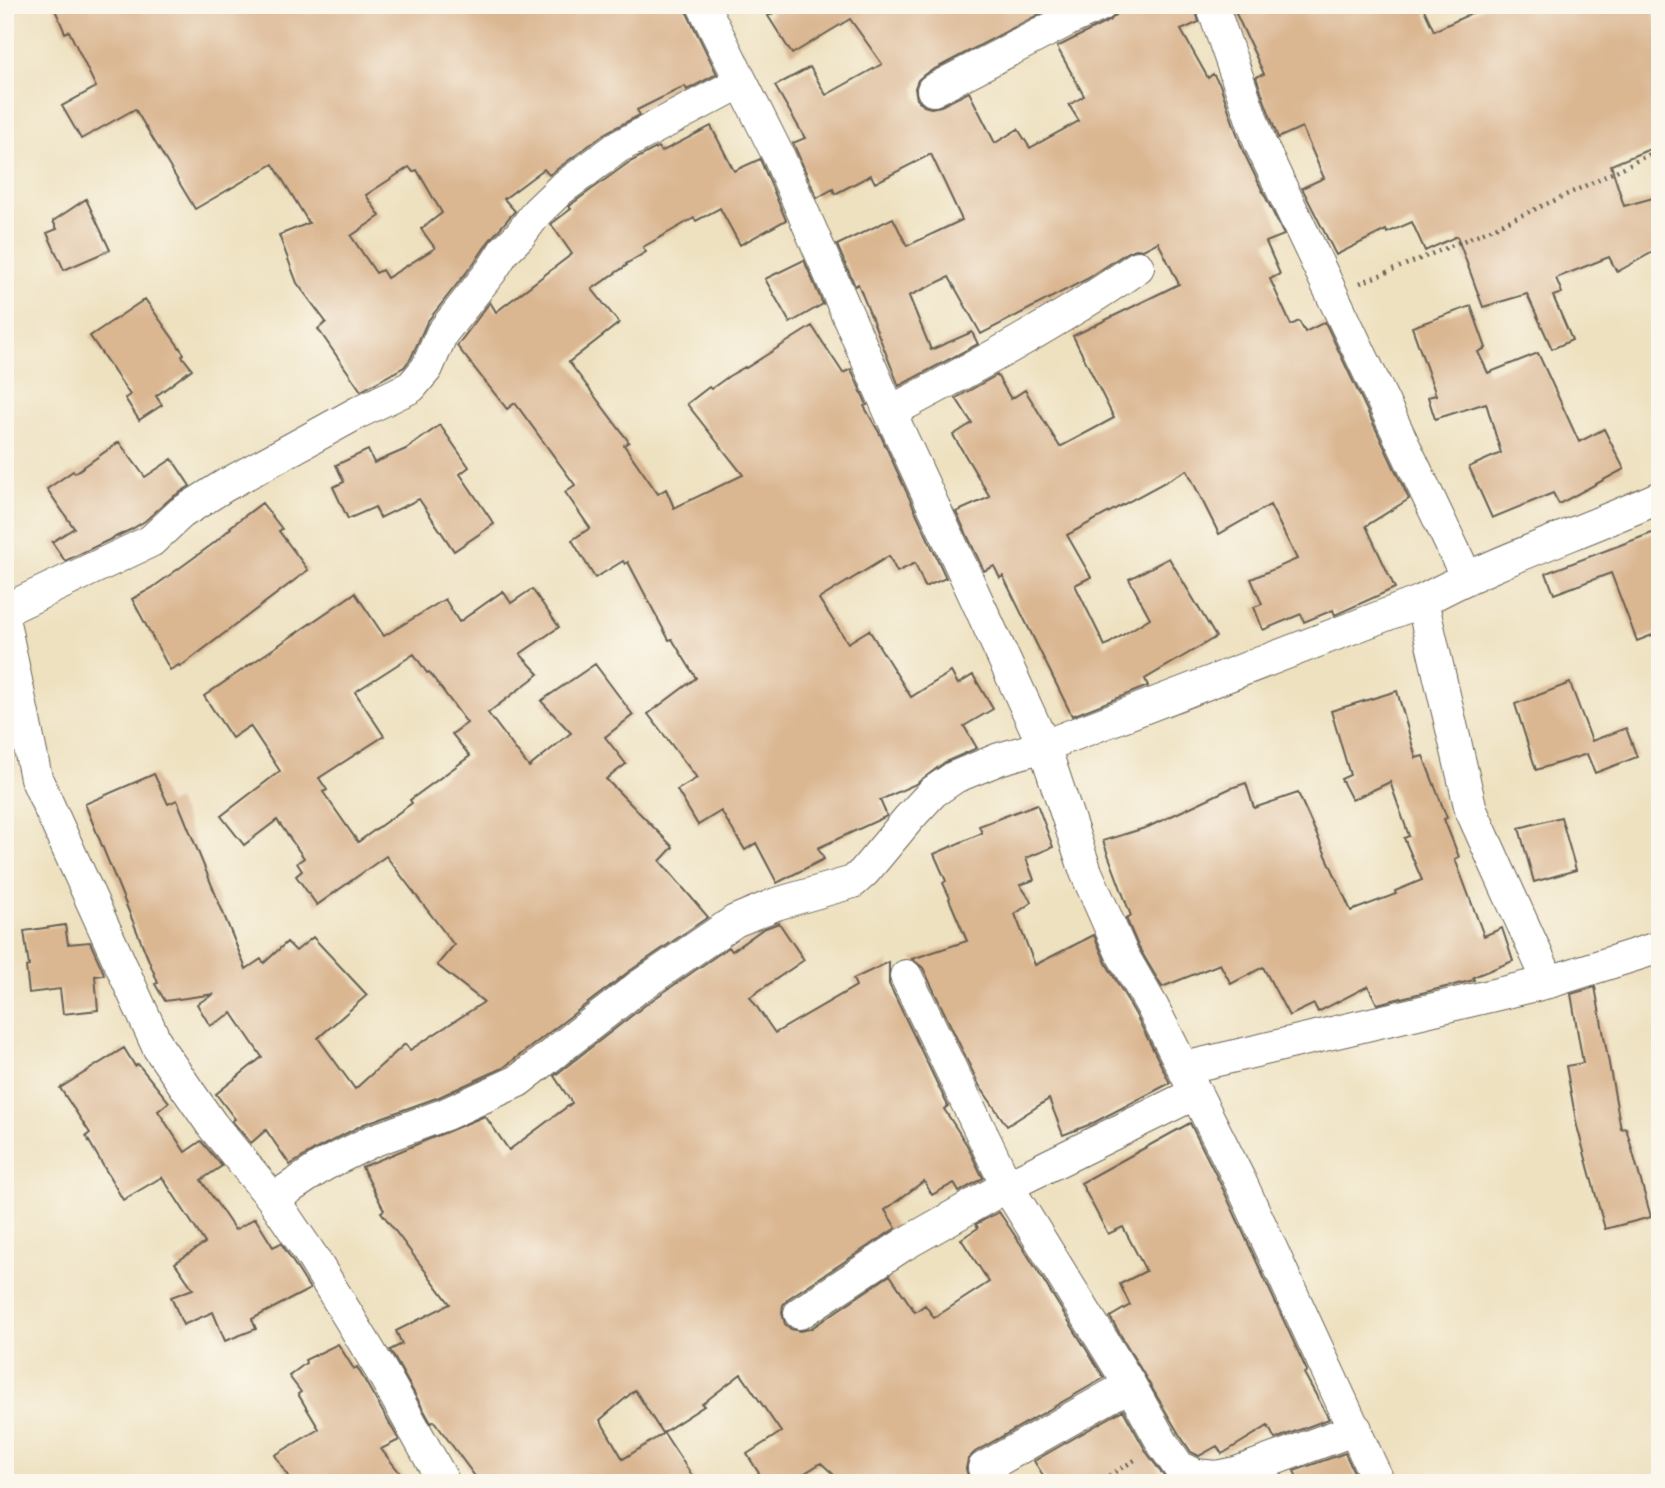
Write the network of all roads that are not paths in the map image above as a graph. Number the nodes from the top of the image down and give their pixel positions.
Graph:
1 (703, 5) edge
2 (1101, 5) edge
3 (1212, 5) edge
4 (741, 82) junction
5 (933, 90) dead end
6 (1138, 267) dead end
7 (890, 412) junction
8 (1660, 497) edge
9 (1466, 576) junction
10 (1422, 601) junction
11 (5, 610) edge
12 (5, 627) edge
13 (1044, 746) junction
14 (1660, 947) edge
15 (906, 976) dead end
16 (1549, 982) junction
17 (1190, 1081) junction
18 (1007, 1186) junction
19 (273, 1199) junction
20 (800, 1312) dead end
21 (1130, 1385) junction
22 (1356, 1429) junction
23 (984, 1468) dead end
24 (444, 1483) edge
25 (1379, 1483) edge

1 - 4 street
2 - 5 street
3 - 9 street
4 - 7 street
4 - 11 street
6 - 7 street
7 - 13 street
8 - 9 street
9 - 10 street
10 - 13 street
10 - 16 street
12 - 19 street
13 - 17 street
13 - 19 street
14 - 16 street
15 - 18 street
16 - 17 street
17 - 18 street
17 - 22 street
18 - 20 street
18 - 21 street
19 - 24 street
21 - 22 street
21 - 23 street
22 - 25 street

